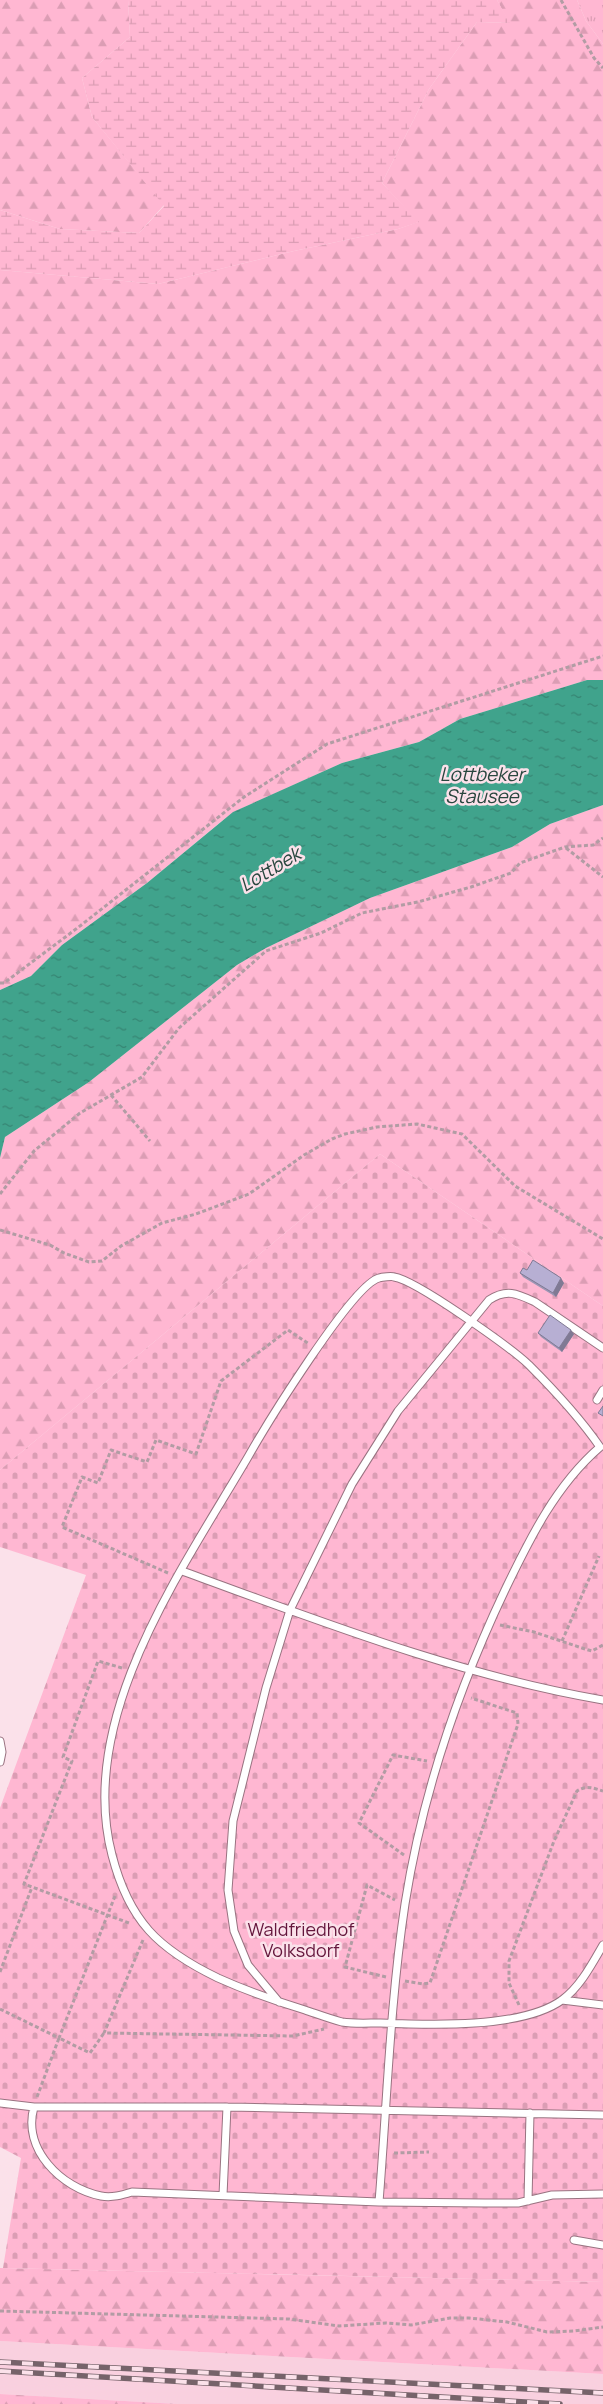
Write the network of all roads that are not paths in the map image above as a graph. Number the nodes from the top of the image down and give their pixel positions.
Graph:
1 (471, 1322) junction
2 (603, 1348) edge
3 (603, 1390) edge
4 (597, 1400) dead end
5 (602, 1449) edge
6 (180, 1574) junction
7 (290, 1610) junction
8 (470, 1671) junction
9 (603, 1700) edge
10 (0, 1741) edge
11 (0, 1762) edge
12 (603, 1944) edge
13 (562, 2000) junction
14 (279, 2002) junction
15 (603, 2005) edge
16 (392, 2024) junction
17 (0, 2103) edge
18 (34, 2107) junction
19 (228, 2107) junction
20 (387, 2110) junction
21 (530, 2113) junction
22 (603, 2114) edge
23 (603, 2194) edge
24 (224, 2195) junction
25 (528, 2201) junction
26 (379, 2202) junction
27 (574, 2240) dead end
28 (603, 2245) edge

1 - 2 lane
1 - 5 lane
1 - 6 lane
1 - 7 lane
3 - 4 lane
5 - 8 lane
6 - 7 lane
6 - 14 lane
7 - 8 lane
7 - 14 lane
8 - 9 lane
8 - 16 lane
10 - 11 lane
12 - 13 lane
13 - 15 lane
13 - 16 lane
14 - 16 lane
16 - 20 lane
17 - 18 lane
18 - 19 lane
18 - 24 lane
19 - 20 lane
19 - 24 lane
20 - 21 lane
20 - 26 lane
21 - 22 lane
21 - 25 lane
23 - 25 lane
24 - 26 lane
25 - 26 lane
27 - 28 lane

